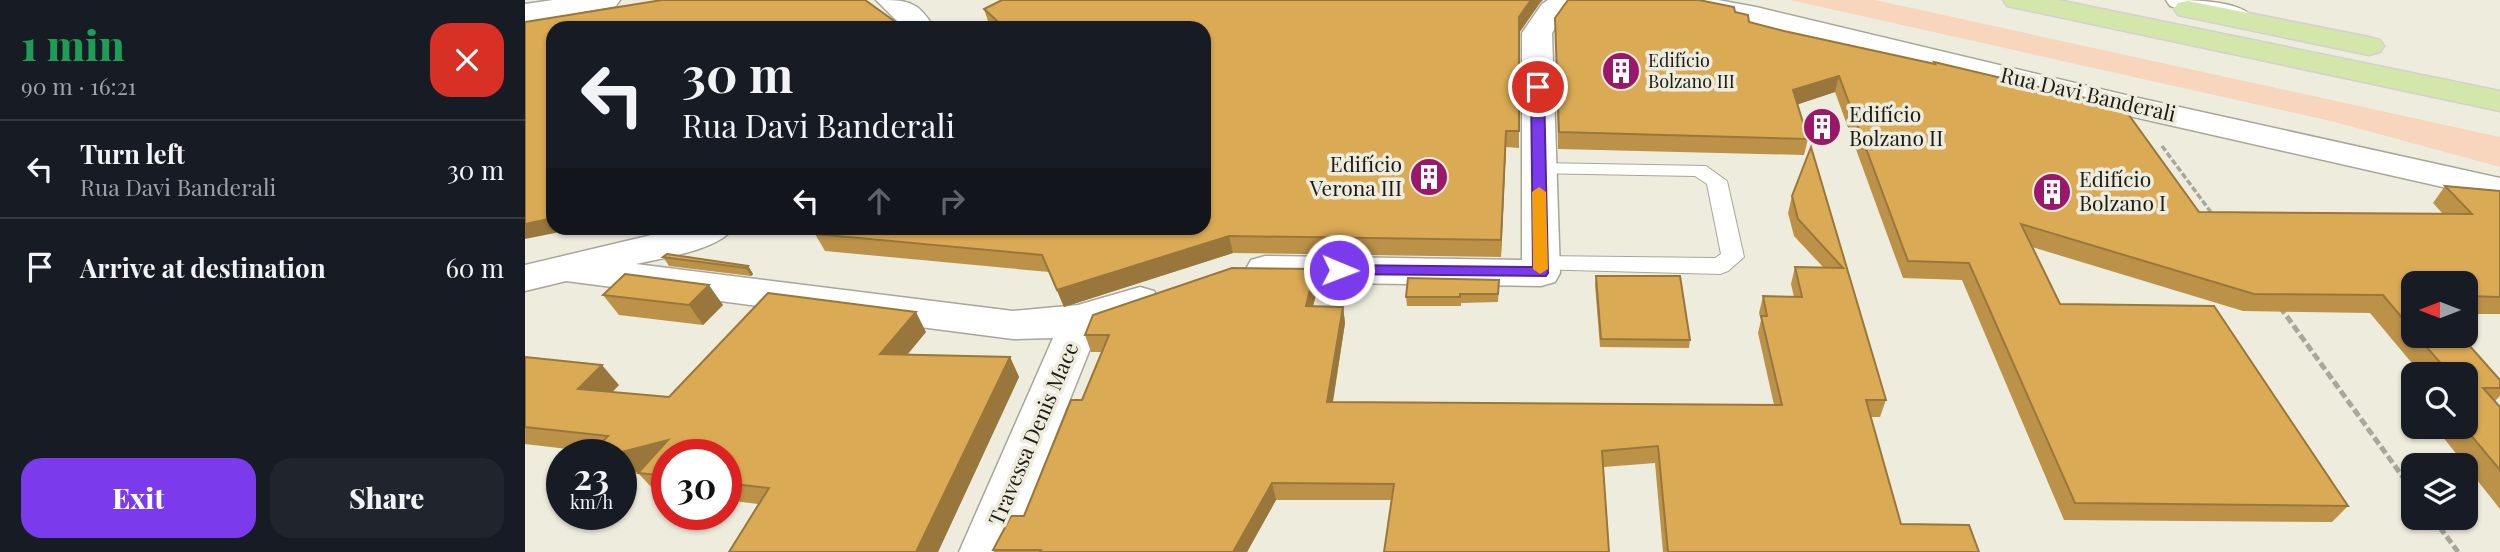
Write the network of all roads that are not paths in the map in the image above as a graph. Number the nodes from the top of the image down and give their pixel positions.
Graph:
1 (606, 0) edge
2 (890, 0) edge
3 (1568, 0) edge
4 (1676, 0) edge
5 (2017, 0) edge
6 (2144, 0) edge
7 (2180, 0) edge
8 (525, 13) edge
9 (916, 21) edge
10 (2273, 26) junction
11 (2500, 75) edge
12 (2500, 101) edge
13 (1539, 169) junction
14 (2500, 188) edge
15 (697, 235) edge
16 (569, 269) junction
17 (1233, 269) edge
18 (1540, 269) junction
19 (525, 278) edge
20 (1167, 292) edge
21 (1081, 321) junction
22 (984, 552) edge

1 - 8 street
2 - 9 street
3 - 13 street
4 - 14 street, Rua Davi Banderali
5 - 12 main road
6 - 10 main road
7 - 10 street
10 - 11 main road
13 - 18 street
13 - 18 lane
15 - 16 street
16 - 19 street
16 - 21 street
17 - 18 street
20 - 21 street, Travessa Denis Mace
21 - 22 street, Travessa Denis Mace

